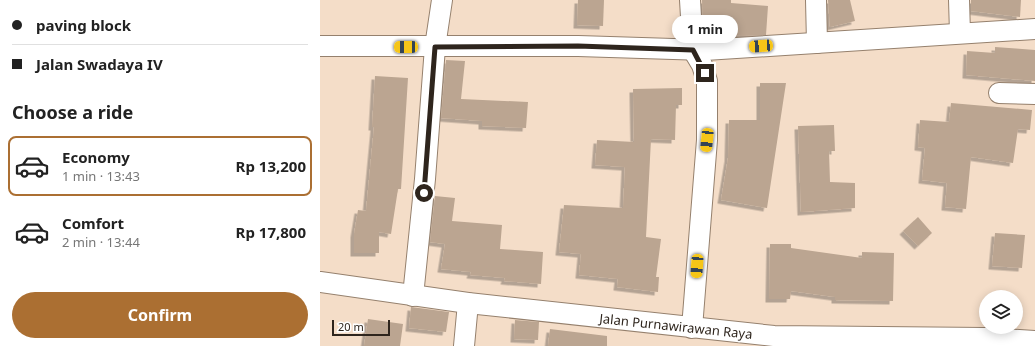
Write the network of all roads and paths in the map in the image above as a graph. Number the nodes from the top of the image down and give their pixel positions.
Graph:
1 (442, 0) edge
2 (690, 0) edge
3 (816, 0) edge
4 (959, 0) edge
5 (1035, 29) edge
6 (960, 32) junction
7 (817, 43) junction
8 (320, 46) edge
9 (435, 47) junction
10 (693, 50) junction
11 (999, 93) dead end
12 (1035, 94) edge
13 (320, 282) edge
14 (413, 296) junction
15 (468, 303) junction
16 (692, 328) junction
17 (774, 341) edge
18 (841, 341) edge
19 (1035, 341) edge
20 (953, 342) edge
21 (464, 346) edge

1 - 9 street
2 - 10 street
3 - 7 street
4 - 6 street
5 - 6 street
6 - 7 street
7 - 10 street
8 - 9 street
9 - 10 street
9 - 14 street
10 - 16 street
11 - 12 street
13 - 14 street, Jalan Purnawirawan Raya
14 - 15 street, Jalan Purnawirawan Raya
15 - 16 street, Jalan Purnawirawan Raya
15 - 21 street
16 - 17 street, Jalan Purnawirawan Raya
17 - 18 street, Jalan Purnawirawan Raya
18 - 20 street, Jalan Purnawirawan Raya
19 - 20 street, Jalan Purnawirawan Raya

